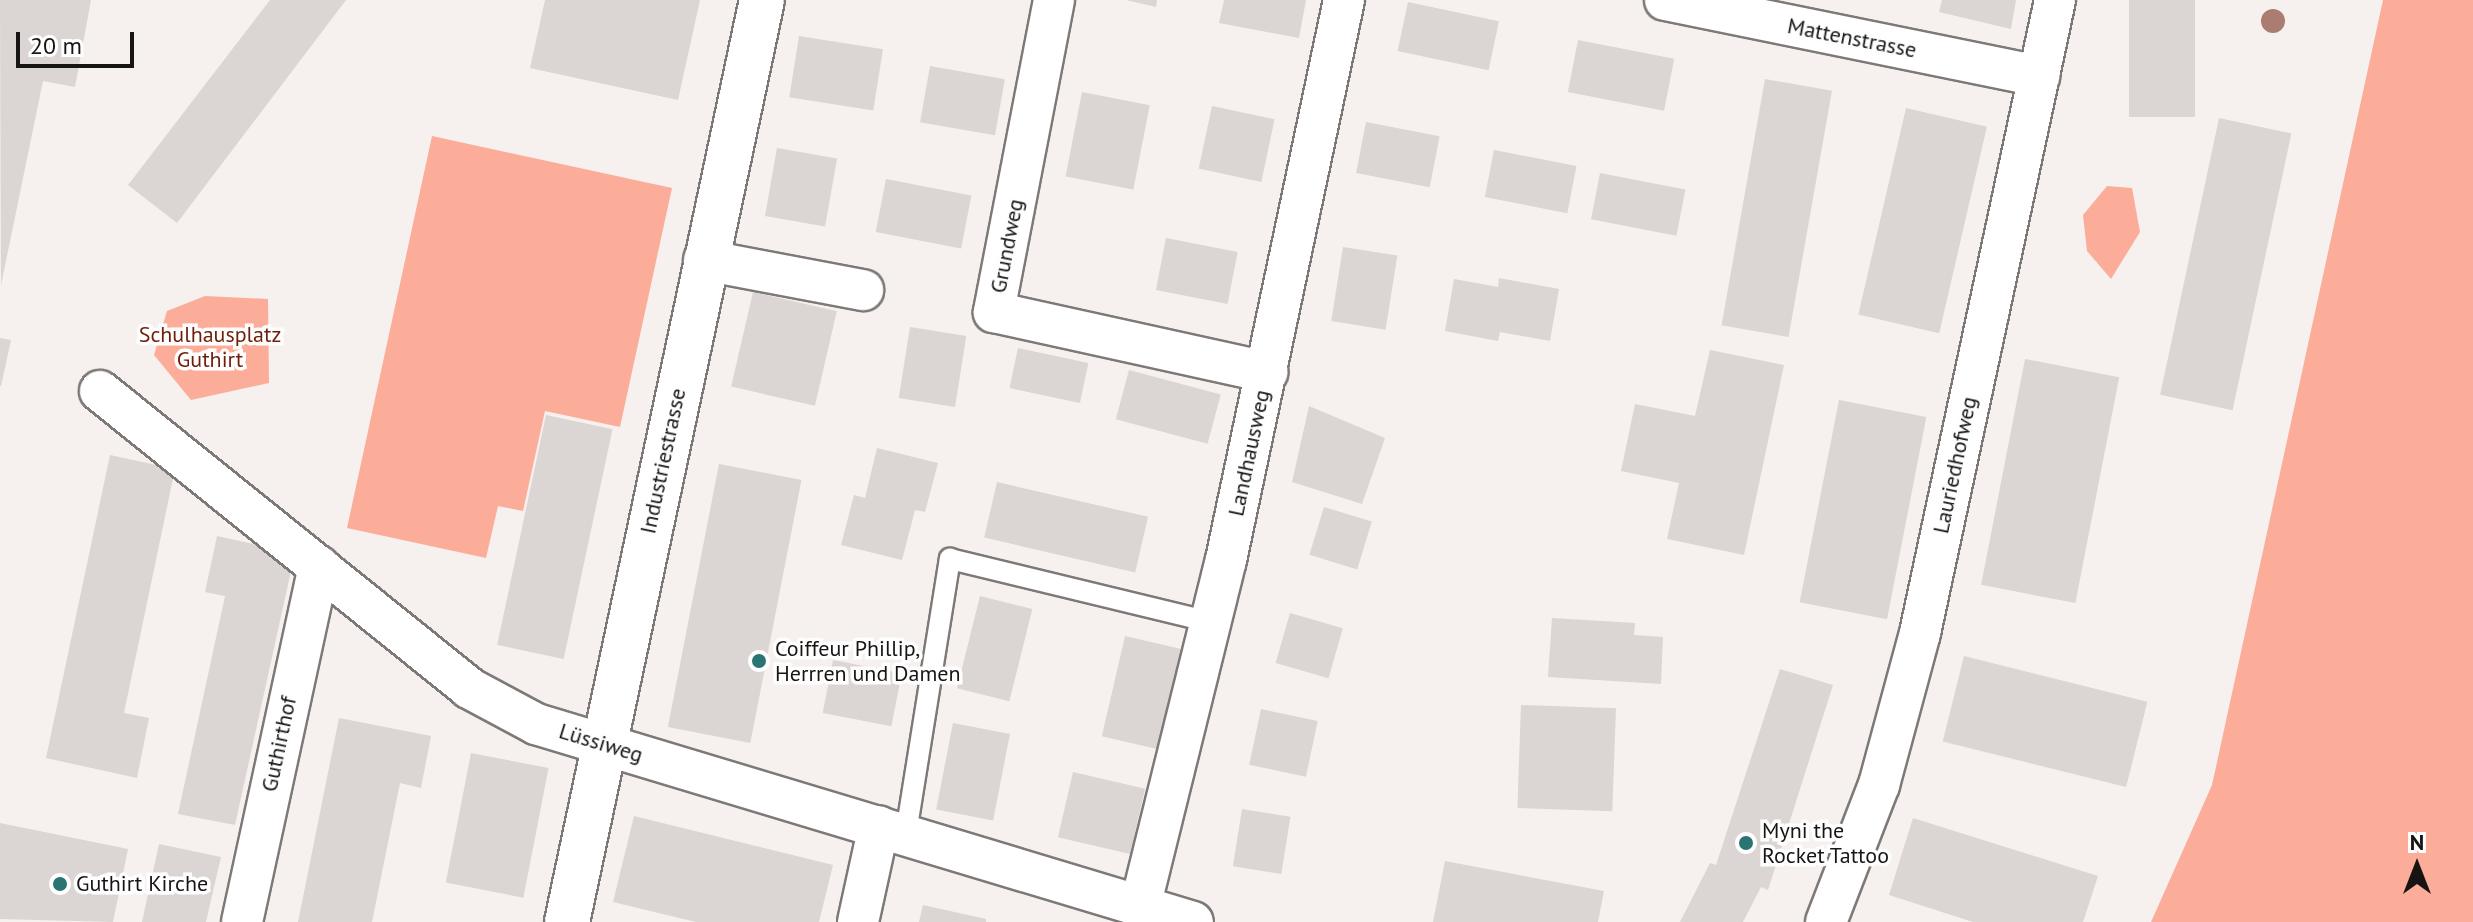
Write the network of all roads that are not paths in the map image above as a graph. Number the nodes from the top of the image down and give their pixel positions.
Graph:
1 (762, 0) edge
2 (1054, 0) edge
3 (1344, 0) edge
4 (1665, 0) edge
5 (2055, 0) edge
6 (1724, 6) edge
7 (2039, 76) junction
8 (704, 260) junction
9 (863, 290) dead end
10 (1267, 372) junction
11 (100, 391) dead end
12 (319, 566) junction
13 (1211, 622) junction
14 (606, 742) junction
15 (892, 829) junction
16 (1141, 903) junction
17 (242, 922) edge
18 (567, 922) edge
19 (858, 922) edge
20 (1193, 922) edge
21 (1826, 922) edge

1 - 8 street, Industriestrasse
2 - 10 street, Grundweg
3 - 10 street, Landhausweg
4 - 6 street, Mattenstrasse
5 - 7 street, Lauriedhofweg
6 - 7 street, Mattenstrasse
7 - 21 street, Lauriedhofweg
8 - 9 street
8 - 14 street, Industriestrasse
10 - 13 street, Landhausweg
11 - 12 street, Lüssiweg
12 - 14 street, Lüssiweg
12 - 17 street, Guthirthof
13 - 15 lane
13 - 16 street, Landhausweg
14 - 15 street, Lüssiweg
14 - 18 street, Industriestrasse
15 - 16 street, Lüssiweg
15 - 19 street
16 - 20 street, Lüssiweg

